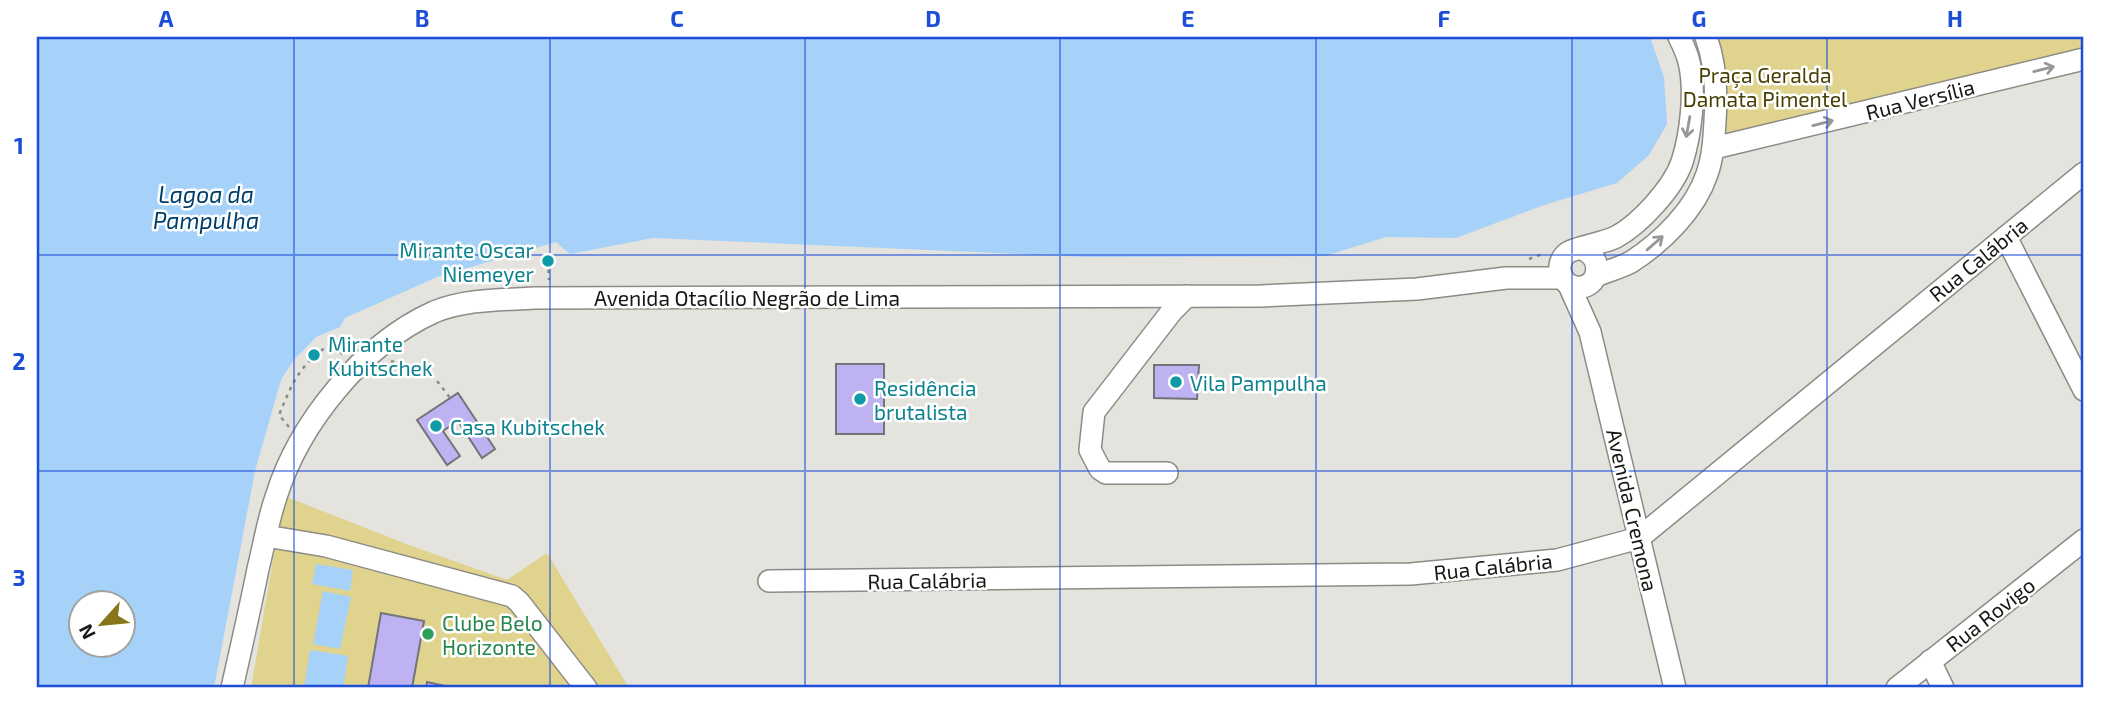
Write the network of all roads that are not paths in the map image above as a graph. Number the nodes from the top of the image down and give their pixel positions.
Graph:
1 (1679, 37) edge
2 (1706, 37) edge
3 (2084, 59) edge
4 (1714, 148) junction
5 (2084, 173) edge
6 (2006, 237) junction
7 (1572, 253) junction
8 (1506, 278) junction
9 (1594, 278) junction
10 (1566, 282) junction
11 (1187, 296) junction
12 (1590, 332) junction
13 (2084, 390) edge
14 (1167, 474) dead end
15 (266, 536) junction
16 (1639, 538) junction
17 (2084, 540) edge
18 (769, 581) dead end
19 (1930, 661) junction
20 (232, 688) edge
21 (586, 688) edge
22 (1675, 688) edge
23 (1897, 688) edge
24 (1943, 688) edge

1 -> 7 street, Avenida Otacílio Negrão de Lima
2 - 4 street
4 -> 3 street, Rua Versília
9 -> 4 street
5 - 6 street, Rua Calábria
6 - 13 street
6 - 16 street, Rua Calábria
7 - 8 street, Avenida Otacílio Negrão de Lima
7 - 9 street
7 - 10 street
8 - 10 street, Avenida Otacílio Negrão de Lima
8 - 11 street, Avenida Otacílio Negrão de Lima
9 - 10 street
9 - 12 street, Avenida Cremona
10 - 12 street, Avenida Cremona
11 - 14 street
11 - 15 street, Avenida Otacílio Negrão de Lima
12 - 16 street, Avenida Cremona
15 - 20 street, Avenida Otacílio Negrão de Lima
15 - 21 street
16 - 18 street, Rua Calábria
16 - 22 street, Avenida Cremona
17 - 19 street, Rua Rovigo
19 - 23 street, Rua Rovigo
19 - 24 street

